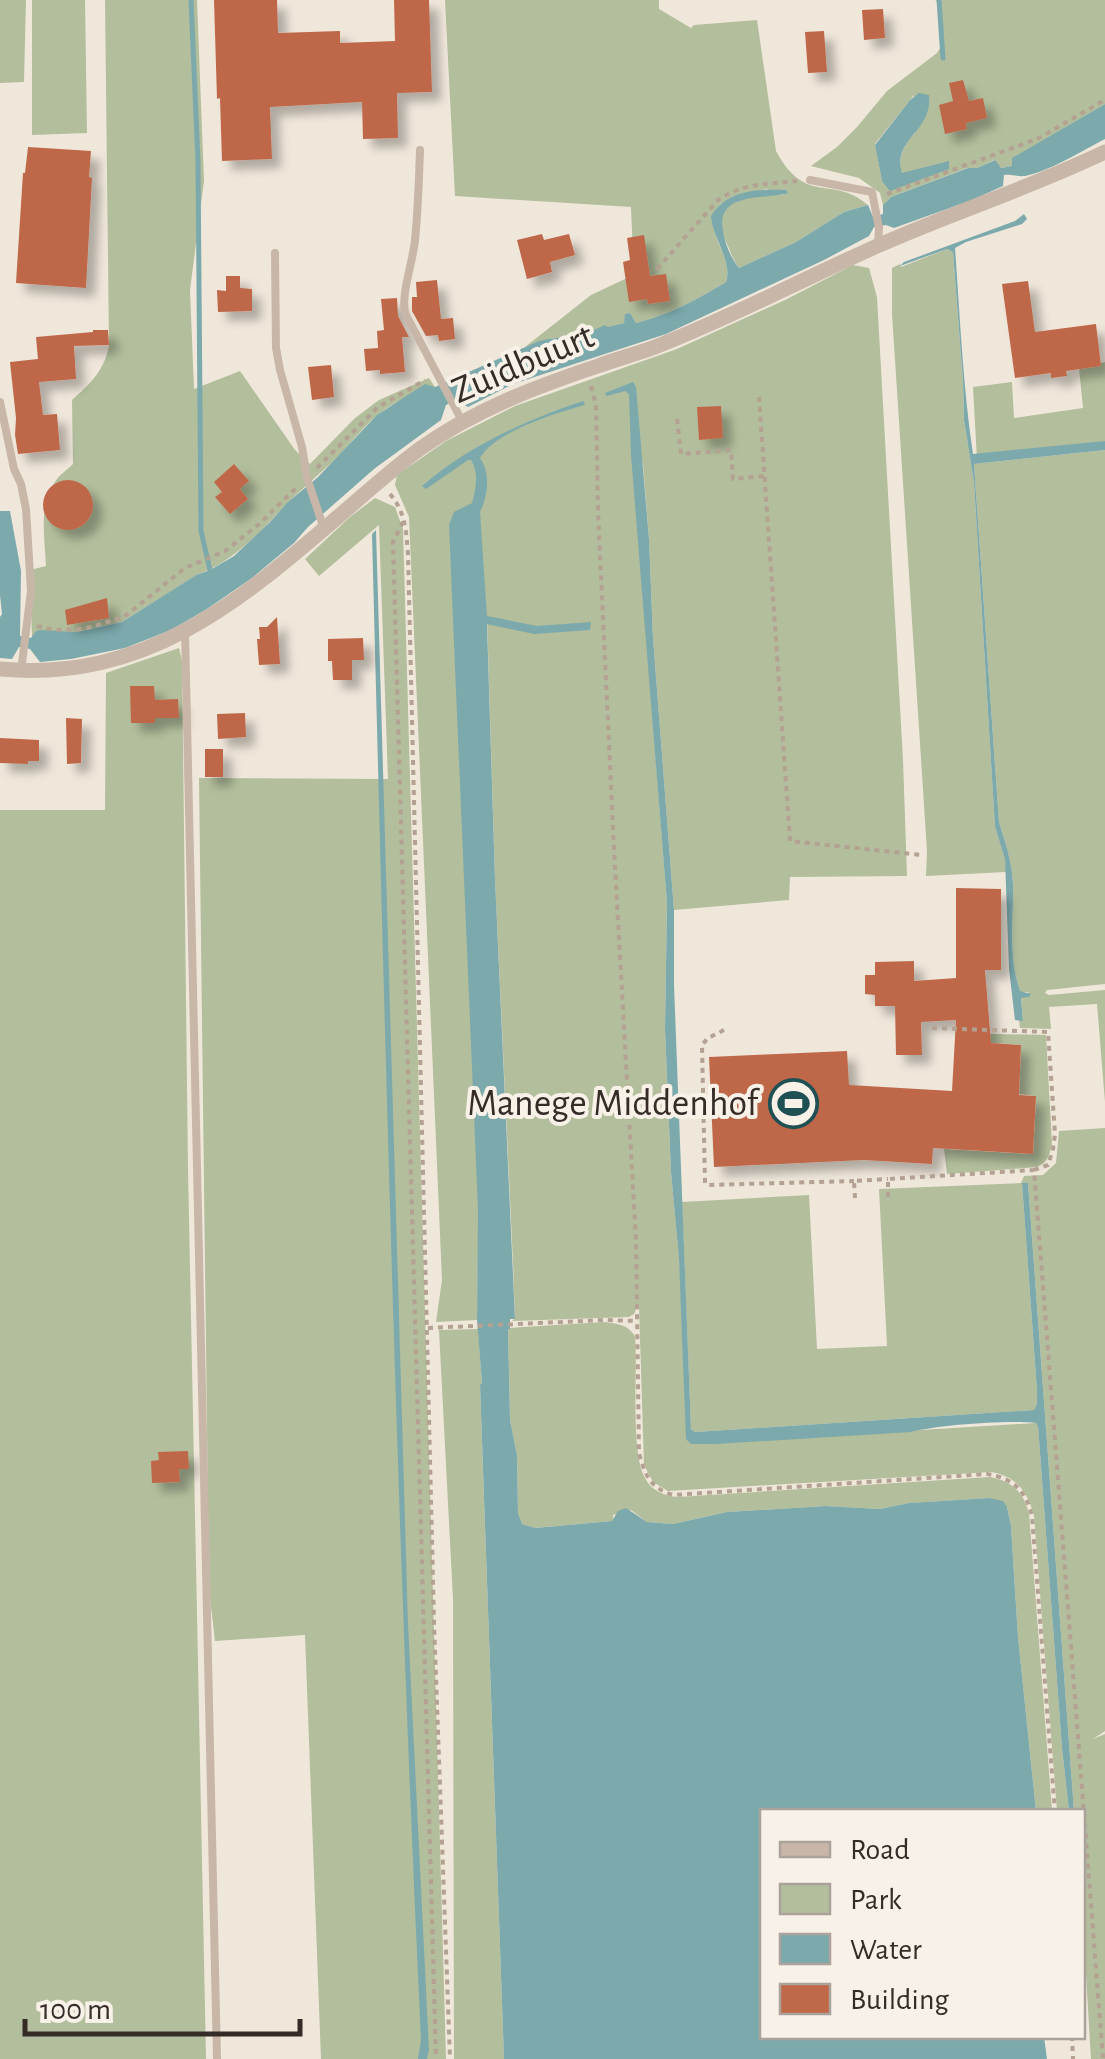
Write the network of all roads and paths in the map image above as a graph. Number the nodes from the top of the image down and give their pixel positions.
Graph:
1 (1105, 100) edge
2 (420, 150) dead end
3 (1105, 152) edge
4 (810, 180) joint
5 (872, 192) junction
6 (878, 246) junction
7 (276, 252) dead end
8 (656, 269) dead end
9 (587, 370) junction
10 (439, 379) junction
11 (760, 397) dead end
12 (0, 402) edge
13 (677, 419) dead end
14 (462, 421) junction
15 (765, 476) junction
16 (308, 480) junction
17 (379, 482) junction
18 (405, 518) junction
19 (322, 524) junction
20 (28, 624) junction
21 (186, 632) junction
22 (0, 669) edge
23 (21, 671) junction
24 (922, 855) dead end
25 (932, 1028) dead end
26 (724, 1030) dead end
27 (1034, 1170) junction
28 (888, 1179) junction
29 (854, 1181) junction
30 (888, 1197) dead end
31 (855, 1198) dead end
32 (638, 1321) junction
33 (428, 1328) junction
34 (1055, 1809) edge
35 (1083, 1809) edge
36 (1085, 1837) edge
37 (217, 2059) edge
38 (436, 2059) edge
39 (450, 2059) edge
40 (1102, 2059) edge

1 - 5 path
2 - 10 lane
3 - 6 street, Zuidbuurt
4 - 5 lane
4 - 8 path
5 - 6 lane
6 - 9 street, Zuidbuurt
7 - 16 lane
9 - 14 street, Zuidbuurt
9 - 32 path
10 - 14 lane
10 - 16 path
11 - 15 path
12 - 20 lane
13 - 15 path
14 - 17 street, Zuidbuurt
15 - 24 path
16 - 19 lane
16 - 20 path
17 - 18 path
17 - 19 street, Zuidbuurt
18 - 33 path
18 - 38 path
19 - 21 street, Zuidbuurt
20 - 23 lane
21 - 23 street, Zuidbuurt
21 - 37 lane
22 - 23 street, Zuidbuurt
25 - 27 path
26 - 29 path
27 - 28 path
27 - 35 path
28 - 29 path
28 - 30 path
29 - 31 path
32 - 33 path
32 - 34 path
33 - 39 path
36 - 40 path

